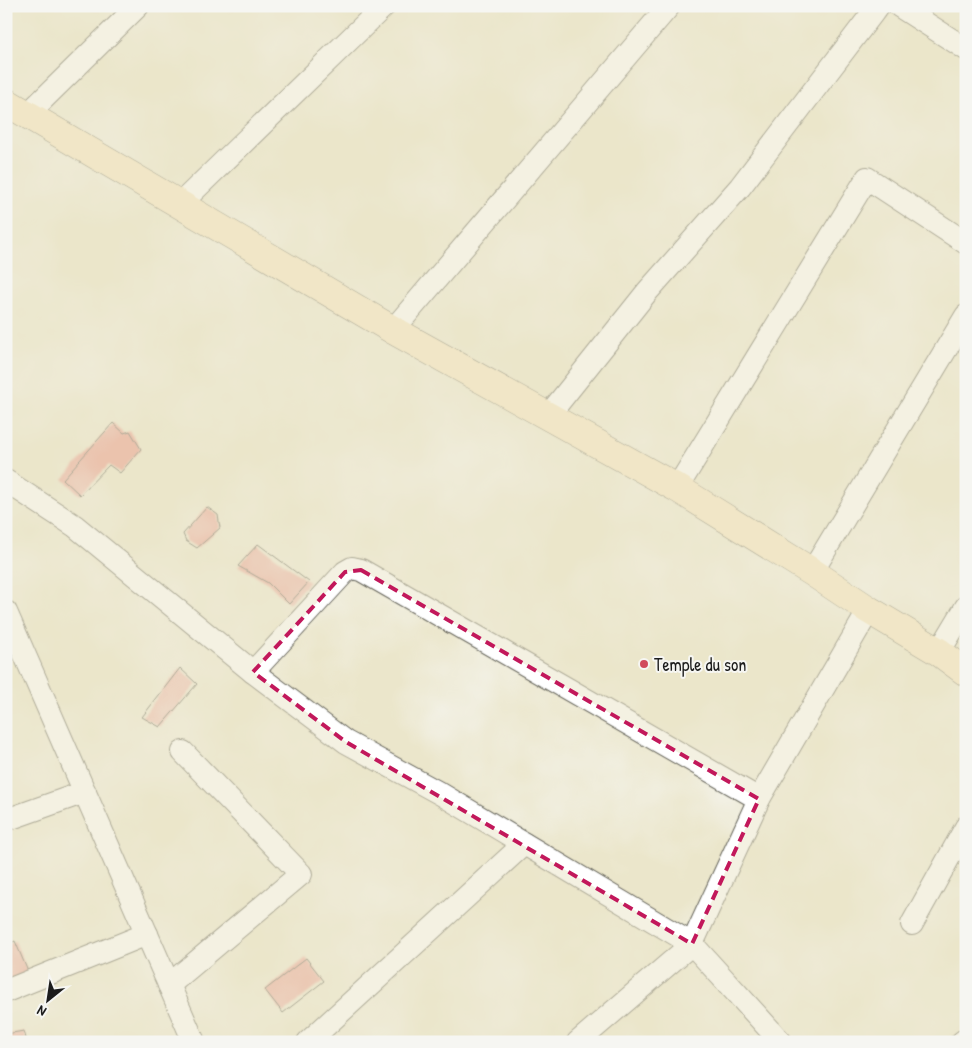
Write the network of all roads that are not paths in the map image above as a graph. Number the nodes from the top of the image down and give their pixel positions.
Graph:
1 (138, 6) edge
2 (384, 6) edge
3 (669, 6) edge
4 (878, 6) edge
5 (899, 6) edge
6 (966, 49) edge
7 (17, 108) edge
8 (179, 205) junction
9 (966, 243) edge
10 (966, 316) edge
11 (393, 330) junction
12 (548, 416) junction
13 (6, 481) edge
14 (677, 488) junction
15 (812, 572) junction
16 (966, 606) edge
17 (869, 610) junction
18 (6, 612) edge
19 (938, 652) junction
20 (253, 672) junction
21 (966, 672) edge
22 (183, 752) dead end
23 (85, 792) junction
24 (759, 799) junction
25 (6, 820) edge
26 (966, 827) edge
27 (524, 844) junction
28 (912, 924) dead end
29 (147, 934) junction
30 (692, 944) junction
31 (169, 984) junction
32 (6, 991) edge
33 (966, 1040) edge
34 (194, 1042) edge
35 (308, 1042) edge
36 (578, 1042) edge
37 (781, 1042) edge
38 (962, 1042) edge

1 - 7 street
2 - 8 street
3 - 11 street
4 - 12 street
5 - 6 street
7 - 8 main road
8 - 11 main road
9 - 14 street
10 - 15 street
11 - 12 main road
12 - 14 main road
13 - 20 street
14 - 15 main road
15 - 17 main road
16 - 19 street
17 - 19 main road
17 - 24 street
18 - 23 street
19 - 21 main road
20 - 24 street
20 - 27 street
22 - 31 street
23 - 25 street
23 - 29 street
24 - 30 street
26 - 28 street
27 - 30 street
27 - 35 street
29 - 31 street
29 - 32 street
30 - 36 street
30 - 37 street
31 - 34 street
33 - 38 street

